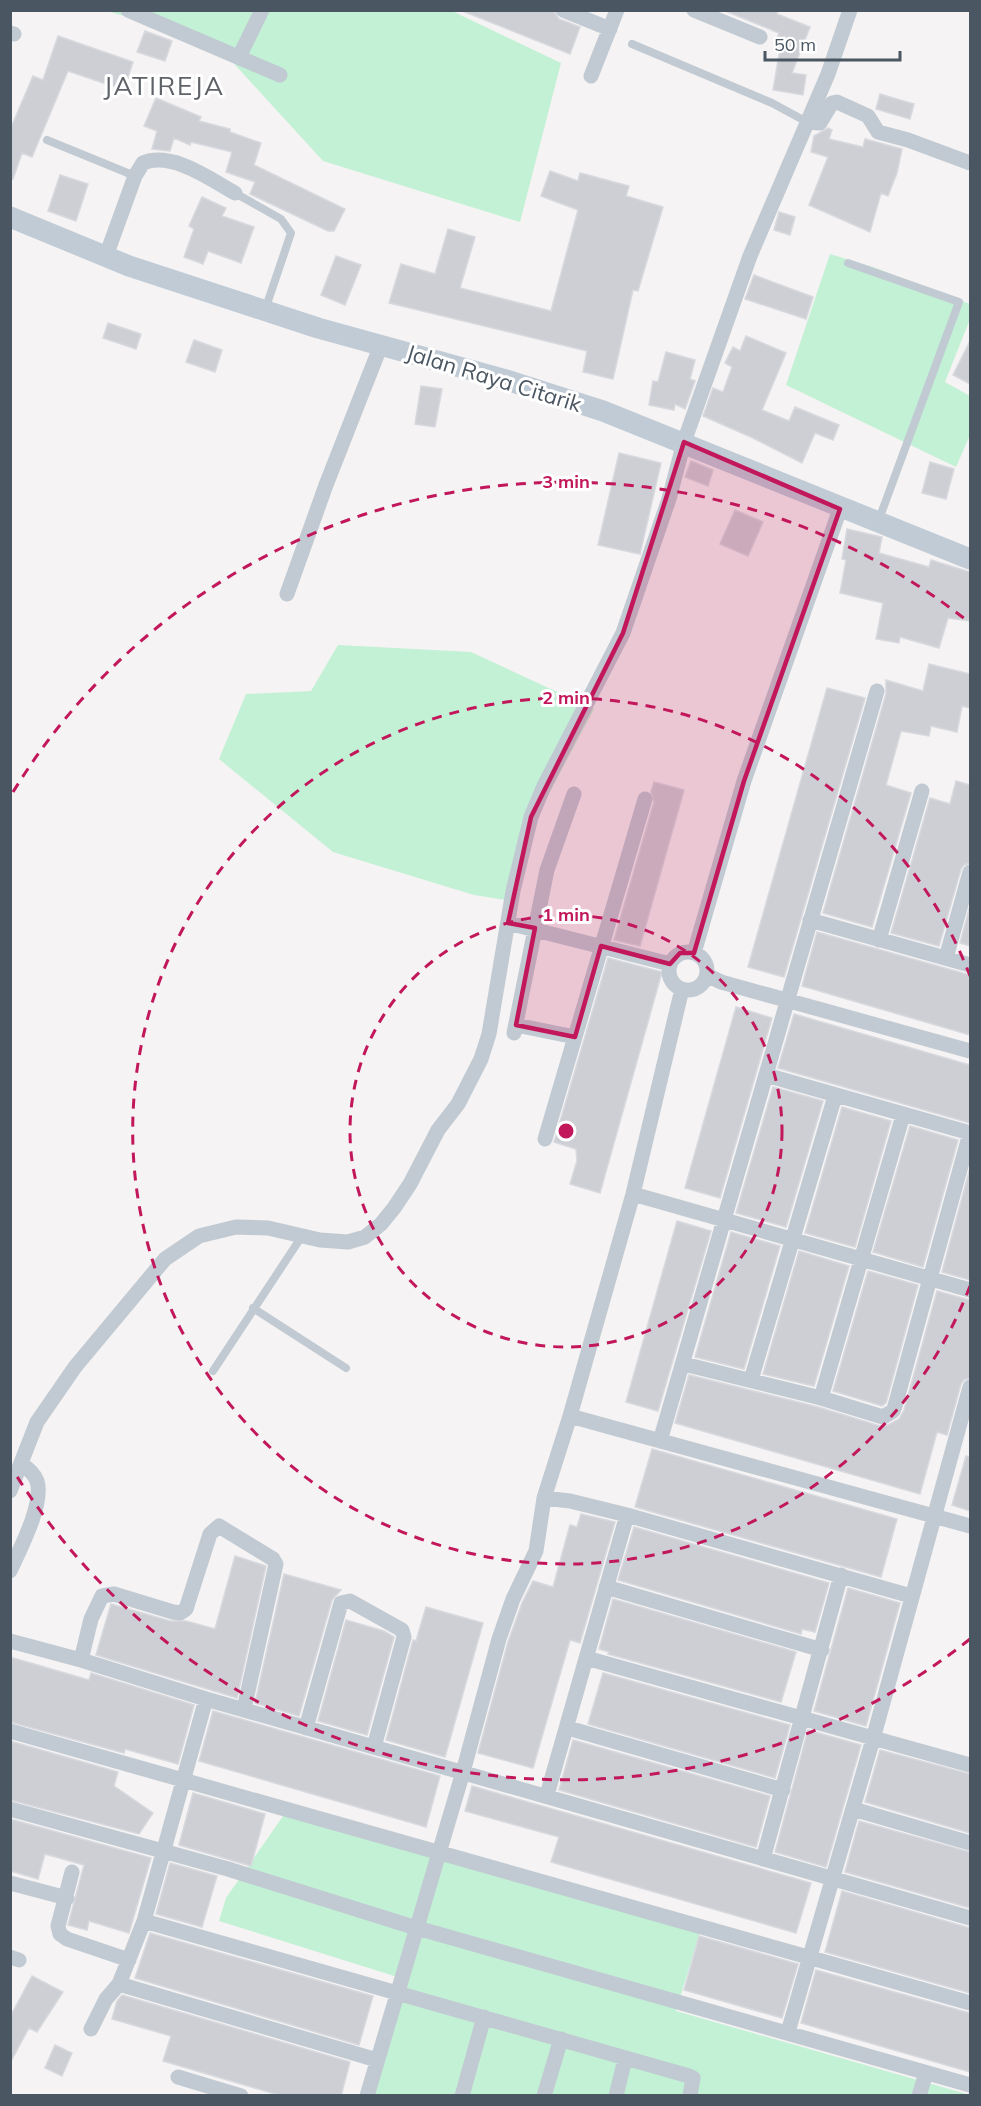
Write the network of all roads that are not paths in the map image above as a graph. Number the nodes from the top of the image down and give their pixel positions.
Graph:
1 (128, 10) edge
2 (262, 10) edge
3 (563, 10) edge
4 (617, 10) edge
5 (694, 10) edge
6 (850, 10) edge
7 (165, 17) edge
8 (610, 29) junction
9 (760, 37) dead end
10 (632, 44) dead end
11 (239, 57) junction
12 (280, 75) dead end
13 (591, 76) dead end
14 (807, 122) junction
15 (47, 140) dead end
16 (970, 163) edge
17 (135, 176) junction
18 (235, 193) joint
19 (10, 217) edge
20 (106, 256) junction
21 (848, 263) dead end
22 (265, 311) junction
23 (381, 345) junction
24 (684, 442) junction
25 (840, 509) junction
26 (878, 523) junction
27 (970, 559) edge
28 (287, 594) dead end
29 (877, 691) dead end
30 (922, 791) dead end
31 (574, 794) dead end
32 (645, 799) dead end
33 (970, 872) edge
34 (810, 920) junction
35 (508, 923) junction
36 (535, 928) junction
37 (879, 940) junction
38 (602, 946) junction
39 (694, 953) junction
40 (946, 958) junction
41 (670, 964) junction
42 (970, 965) edge
43 (707, 975) junction
44 (682, 989) junction
45 (787, 1000) junction
46 (575, 1037) junction
47 (970, 1051) edge
48 (766, 1075) junction
49 (835, 1096) junction
50 (903, 1115) junction
51 (970, 1133) edge
52 (545, 1139) dead end
53 (633, 1194) junction
54 (724, 1219) junction
55 (302, 1234) junction
56 (793, 1238) junction
57 (860, 1259) junction
58 (930, 1278) junction
59 (970, 1290) edge
60 (254, 1308) junction
61 (684, 1364) junction
62 (346, 1368) dead end
63 (213, 1371) dead end
64 (751, 1380) junction
65 (970, 1387) edge
66 (821, 1398) junction
67 (570, 1416) junction
68 (660, 1441) junction
69 (21, 1463) junction
70 (10, 1491) edge
71 (544, 1498) junction
72 (627, 1515) junction
73 (934, 1515) junction
74 (970, 1526) edge
75 (10, 1571) edge
76 (841, 1575) junction
77 (606, 1587) junction
78 (911, 1596) junction
79 (10, 1641) edge
80 (822, 1650) junction
81 (586, 1658) junction
82 (81, 1660) junction
83 (207, 1699) junction
84 (244, 1710) junction
85 (803, 1719) junction
86 (306, 1728) junction
87 (568, 1728) junction
88 (10, 1731) edge
89 (873, 1739) junction
90 (374, 1747) junction
91 (970, 1765) edge
92 (463, 1772) junction
93 (184, 1779) junction
94 (783, 1790) junction
95 (547, 1795) junction
96 (10, 1809) edge
97 (854, 1809) junction
98 (970, 1843) edge
99 (162, 1851) junction
100 (439, 1853) junction
101 (763, 1859) junction
102 (72, 1872) dead end
103 (833, 1879) junction
104 (10, 1883) edge
105 (67, 1898) junction
106 (970, 1918) edge
107 (144, 1921) junction
108 (417, 1928) junction
109 (810, 1957) junction
110 (129, 1960) junction
111 (119, 1984) junction
112 (398, 1993) junction
113 (970, 2003) edge
114 (484, 2017) junction
115 (91, 2029) dead end
116 (788, 2032) junction
117 (561, 2039) junction
118 (625, 2059) junction
119 (377, 2060) junction
120 (926, 2073) junction
121 (178, 2077) dead end
122 (970, 2085) edge
123 (241, 2096) edge
124 (367, 2096) edge
125 (462, 2096) edge
126 (544, 2096) edge
127 (616, 2096) edge
128 (690, 2096) edge
129 (919, 2096) edge

1 - 7 street
2 - 11 street
3 - 8 street
4 - 8 street
5 - 9 street
6 - 14 street
7 - 11 street
8 - 13 street
10 - 14 lane
11 - 12 street
14 - 16 street
14 - 24 street
15 - 17 lane
17 - 18 street
17 - 20 street
18 - 22 lane
19 - 20 street, Jalan Raya Citarik
20 - 22 street, Jalan Raya Citarik
21 - 26 lane
22 - 23 street, Jalan Raya Citarik
23 - 24 street, Jalan Raya Citarik
23 - 28 street
24 - 25 street, Jalan Raya Citarik
24 - 35 street
25 - 26 street, Jalan Raya Citarik
25 - 39 street
26 - 27 street, Jalan Raya Citarik
29 - 34 street
30 - 37 street
31 - 36 street
32 - 38 street
33 - 40 street
34 - 37 street
34 - 45 street
35 - 36 street
35 - 55 street
36 - 38 street
36 - 46 street
37 - 40 street
38 - 41 street
38 - 46 street
39 - 41 street
39 - 43 street
40 - 42 street
41 - 44 street
43 - 44 street
43 - 45 street
44 - 53 street
45 - 47 street
45 - 48 street
46 - 52 street
48 - 49 street
48 - 54 street
49 - 50 street
49 - 56 street
50 - 51 street
50 - 57 street
51 - 58 street
53 - 54 street
53 - 67 street
54 - 56 street
54 - 61 street
55 - 60 lane
55 - 69 street
56 - 57 street
56 - 64 street
57 - 58 street
57 - 66 street
58 - 59 street
58 - 66 street
60 - 62 lane
60 - 63 lane
61 - 64 street
61 - 68 street
64 - 66 street
65 - 73 street
67 - 68 street
67 - 71 street
68 - 73 street
69 - 70 street
69 - 75 street
71 - 72 street
71 - 92 street
72 - 76 street
72 - 77 street
73 - 74 street
73 - 78 street
76 - 78 street
76 - 80 street
77 - 80 street
77 - 81 street
78 - 89 street
79 - 82 street
80 - 85 street
81 - 85 street
81 - 87 street
82 - 83 street
82 - 84 street
83 - 84 street
83 - 93 street
84 - 86 street
85 - 89 street
85 - 94 street
86 - 90 street
86 - 90 street
87 - 94 street
87 - 95 street
88 - 93 street
89 - 91 street
89 - 97 street
90 - 92 street
92 - 95 street
92 - 100 street
93 - 99 street
93 - 100 street
94 - 101 street
95 - 101 street
96 - 99 street
97 - 98 street
97 - 103 street
99 - 107 street
99 - 108 street
100 - 108 street
100 - 109 street
101 - 103 street
102 - 105 street
103 - 106 street
103 - 109 street
104 - 105 street
105 - 110 street
107 - 110 street
107 - 112 street
108 - 112 street
108 - 116 street
109 - 113 street
109 - 116 street
110 - 111 street
111 - 115 street
111 - 119 street
112 - 114 street
112 - 119 street
114 - 117 street
114 - 125 street
116 - 120 street
117 - 118 street
117 - 126 street
118 - 127 street
118 - 128 street
119 - 124 street
120 - 122 street
120 - 129 street
121 - 123 street

